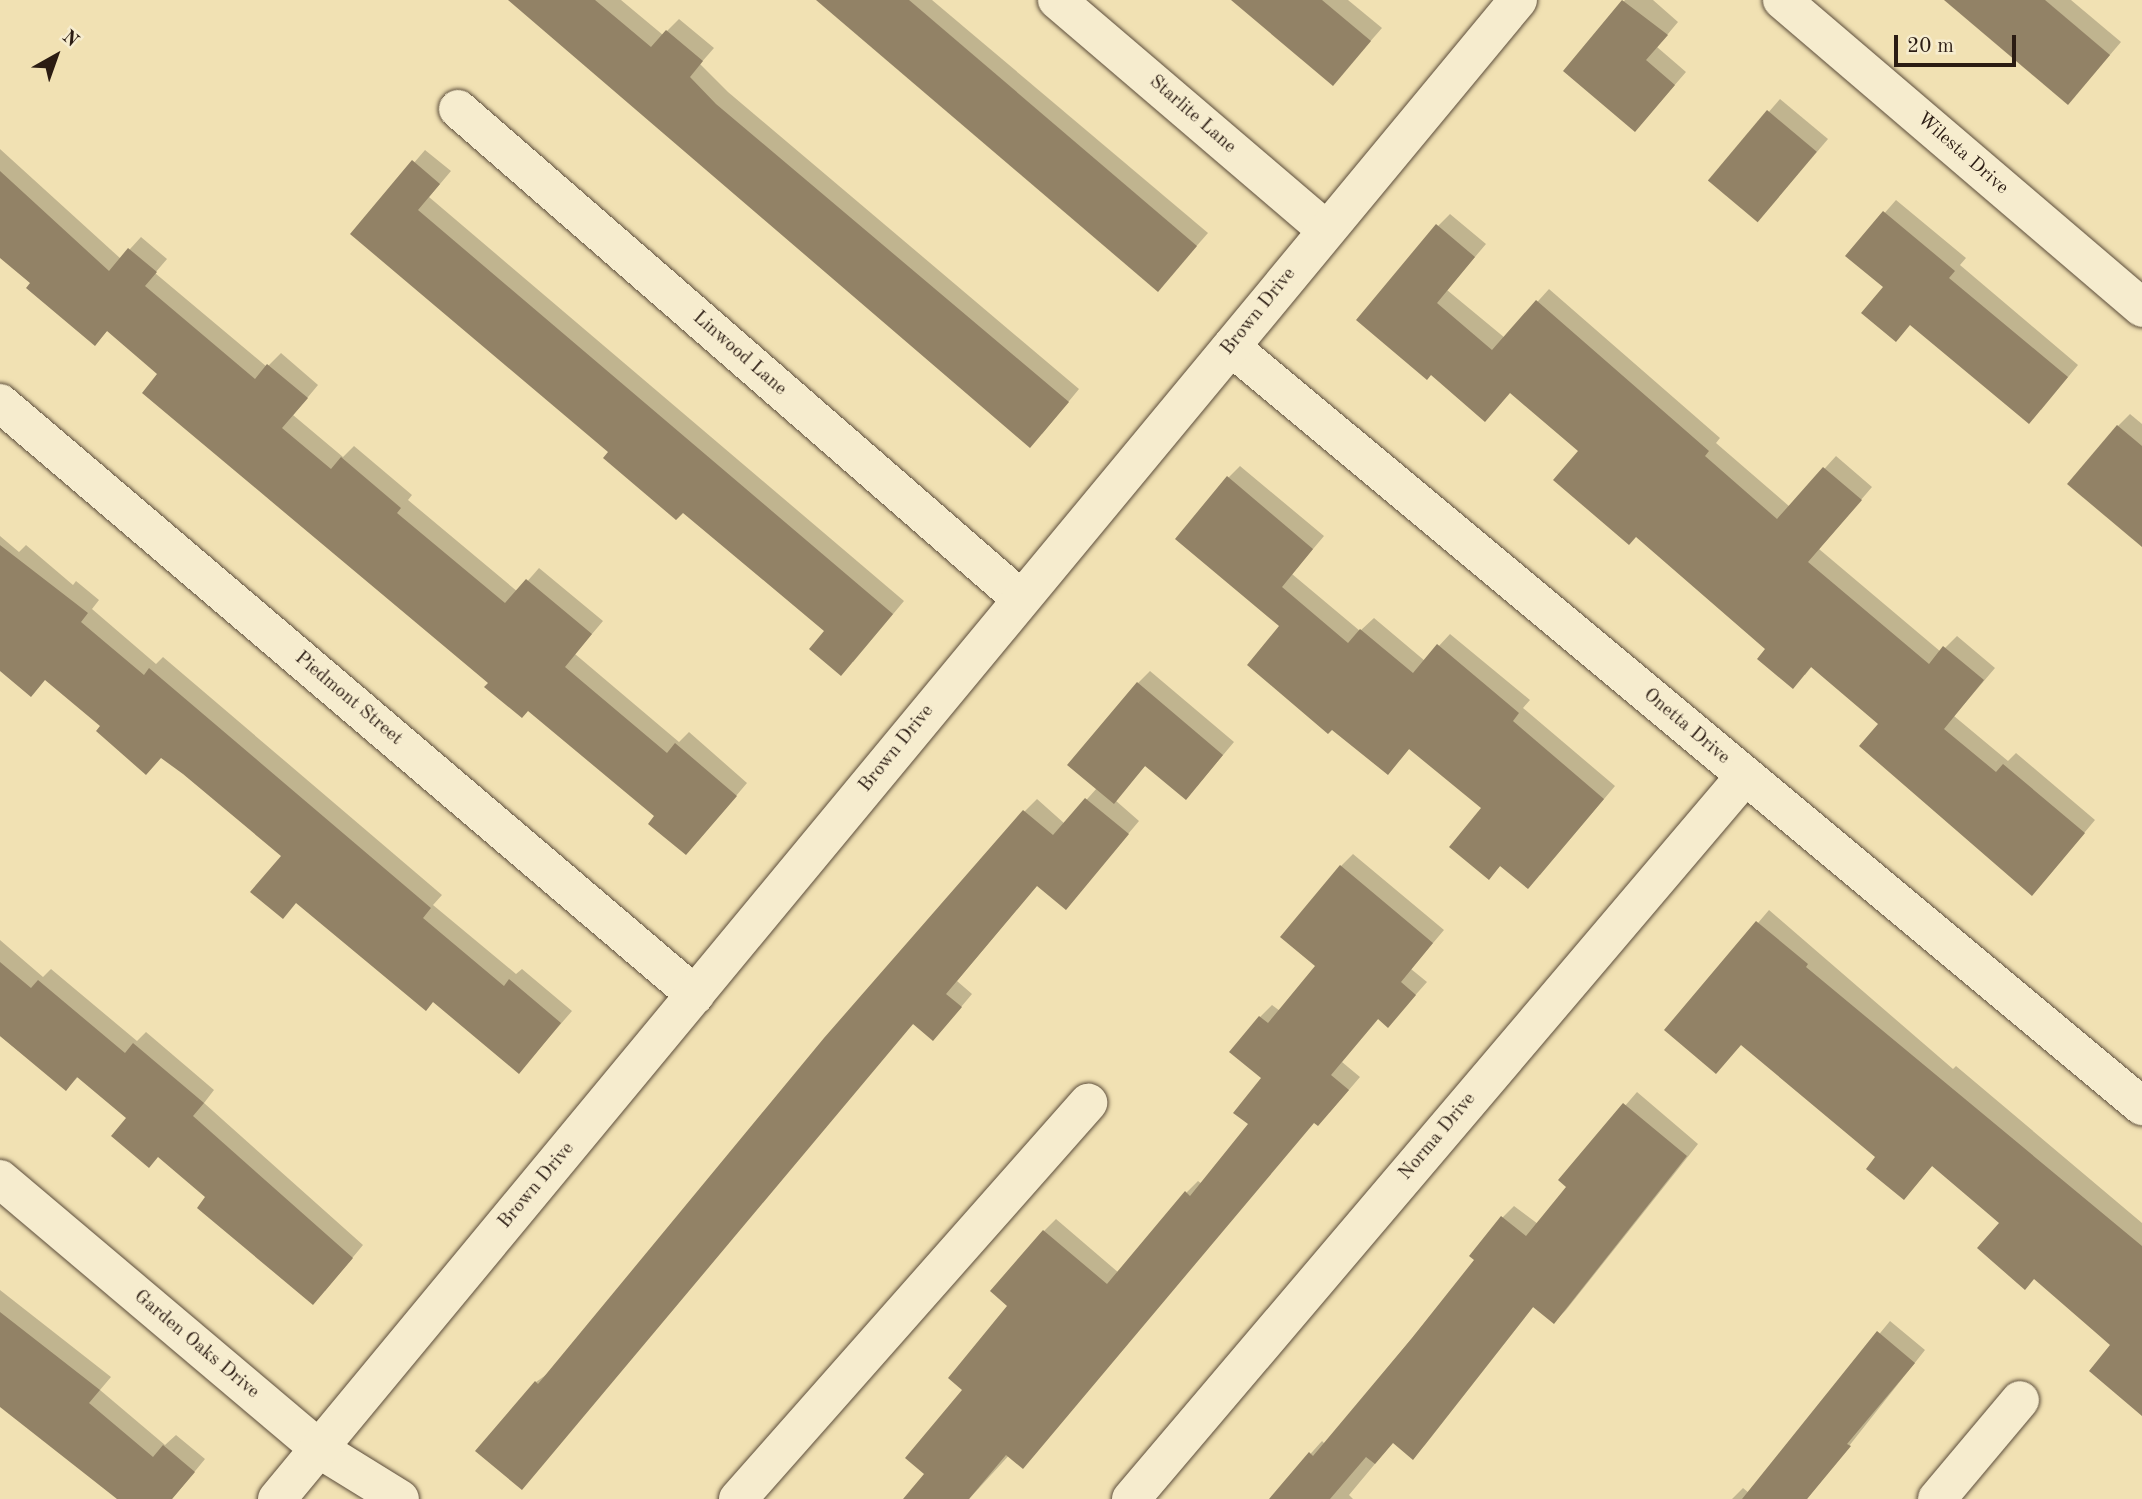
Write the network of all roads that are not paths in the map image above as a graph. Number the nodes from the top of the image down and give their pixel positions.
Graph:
1 (1057, 0) edge
2 (1518, 0) edge
3 (1782, 0) edge
4 (458, 109) dead end
5 (1326, 230) junction
6 (2142, 308) edge
7 (1231, 347) junction
8 (0, 403) edge
9 (1020, 598) junction
10 (1745, 776) junction
11 (695, 995) junction
12 (1088, 1102) dead end
13 (2142, 1106) edge
14 (0, 1180) edge
15 (2020, 1400) dead end
16 (319, 1449) junction
17 (278, 1499) edge
18 (400, 1499) edge
19 (738, 1499) edge
20 (1131, 1499) edge
21 (1937, 1499) edge

1 - 5 street, Starlite Lane
2 - 5 street, Brown Drive
3 - 6 street, Wilesta Drive
4 - 9 street, Linwood Lane
5 - 7 street, Brown Drive
7 - 9 street, Brown Drive
7 - 10 street, Onetta Drive
8 - 11 street, Piedmont Street
9 - 11 street, Brown Drive
10 - 13 street, Onetta Drive
10 - 20 street, Norma Drive
11 - 16 street, Brown Drive
12 - 19 street
14 - 16 street, Garden Oaks Drive
15 - 21 street
16 - 17 street, Brown Drive
16 - 18 street, Garden Oaks Drive

